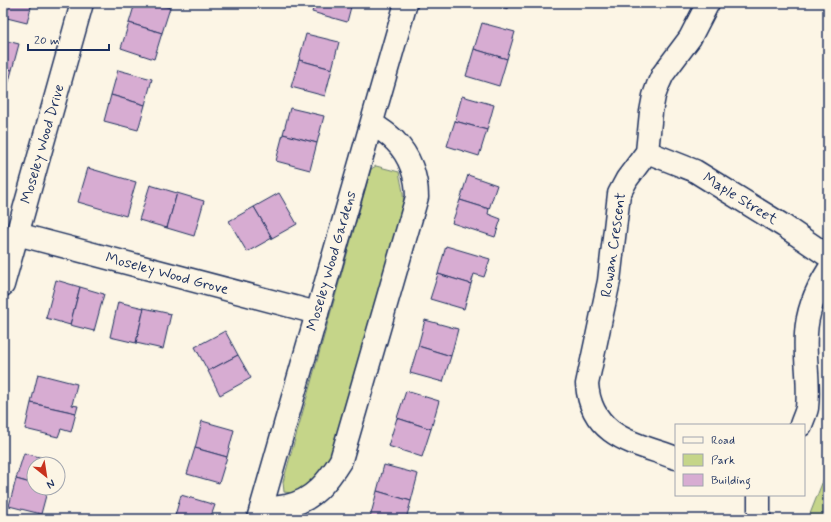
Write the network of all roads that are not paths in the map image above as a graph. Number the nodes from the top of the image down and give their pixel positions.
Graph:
1 (82, 3) edge
2 (406, 3) edge
3 (708, 3) edge
4 (373, 124) junction
5 (647, 152) junction
6 (17, 234) junction
7 (828, 256) edge
8 (828, 271) edge
9 (3, 285) edge
10 (317, 313) junction
11 (801, 424) edge
12 (675, 458) edge
13 (759, 496) edge
14 (260, 514) edge
15 (759, 519) edge

1 - 6 street, Moseley Wood Drive
2 - 4 street, Moseley Wood Gardens
3 - 5 street
4 - 10 street, Moseley Wood Gardens
4 - 14 street
5 - 7 street, Maple Street
5 - 12 street, Rowan Crescent
6 - 9 street, Moseley Wood Drive
6 - 10 street, Moseley Wood Grove
8 - 11 street
10 - 14 street, Moseley Wood Gardens
13 - 15 street

